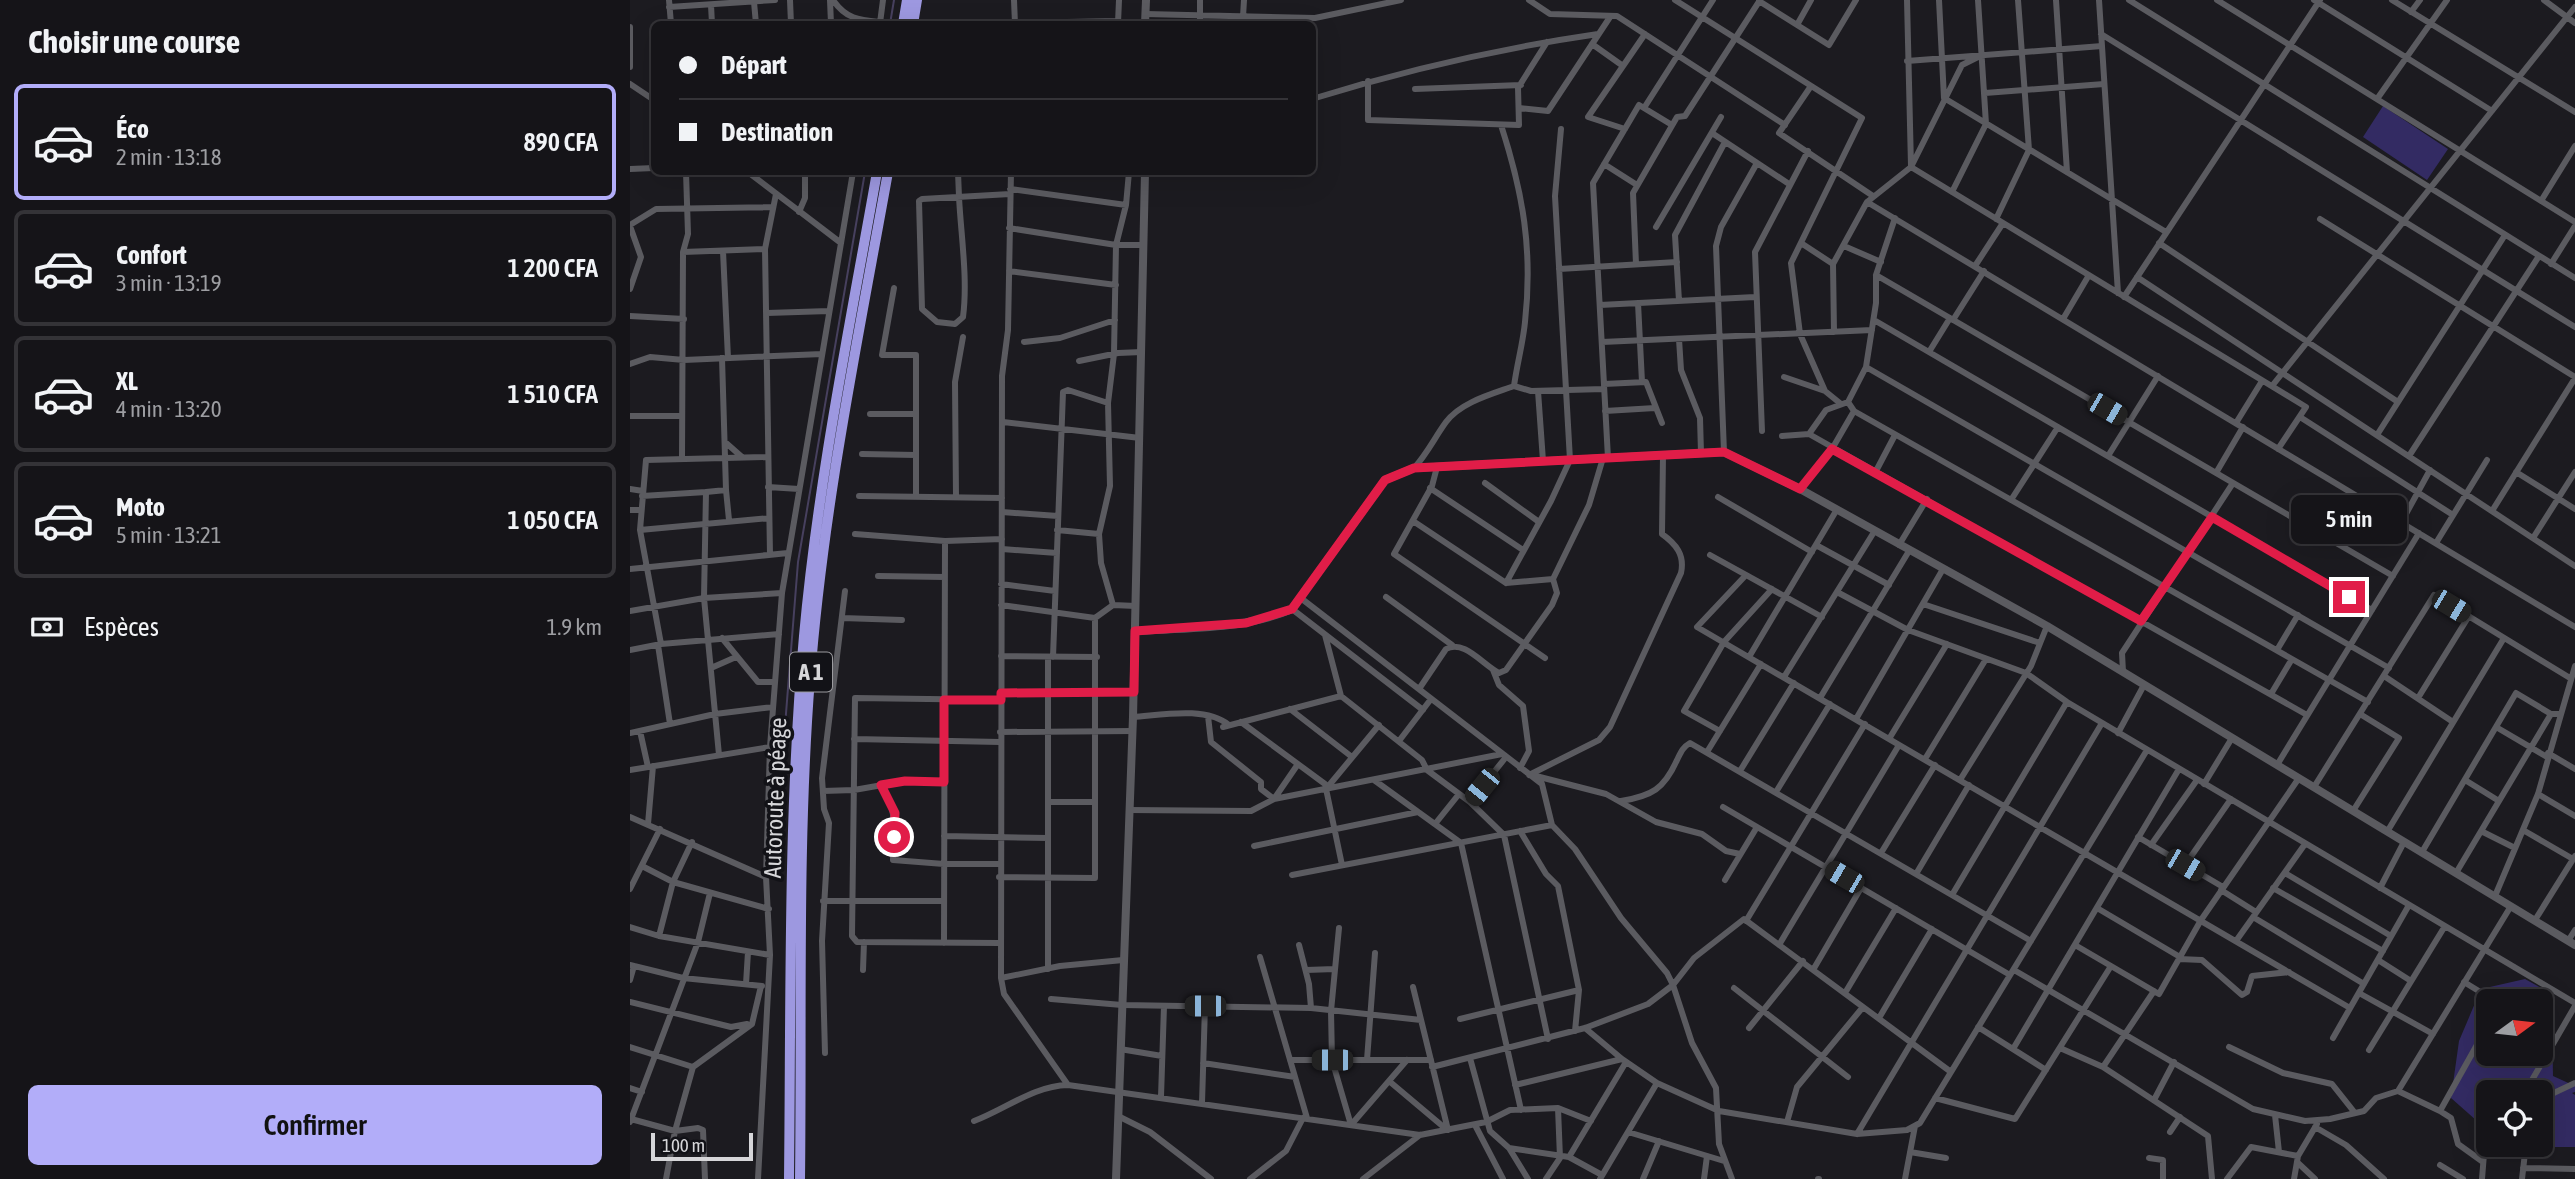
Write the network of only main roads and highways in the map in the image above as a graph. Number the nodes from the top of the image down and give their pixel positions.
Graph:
1 (908, 0) edge
2 (918, 0) edge
3 (904, 21) edge
4 (914, 21) edge
5 (876, 175) edge
6 (887, 175) edge
7 (789, 1179) edge
8 (800, 1179) edge

1 - 3 highway
2 - 4 highway
5 - 7 highway, Autoroute à péage / A 1
6 - 8 highway, A 1

